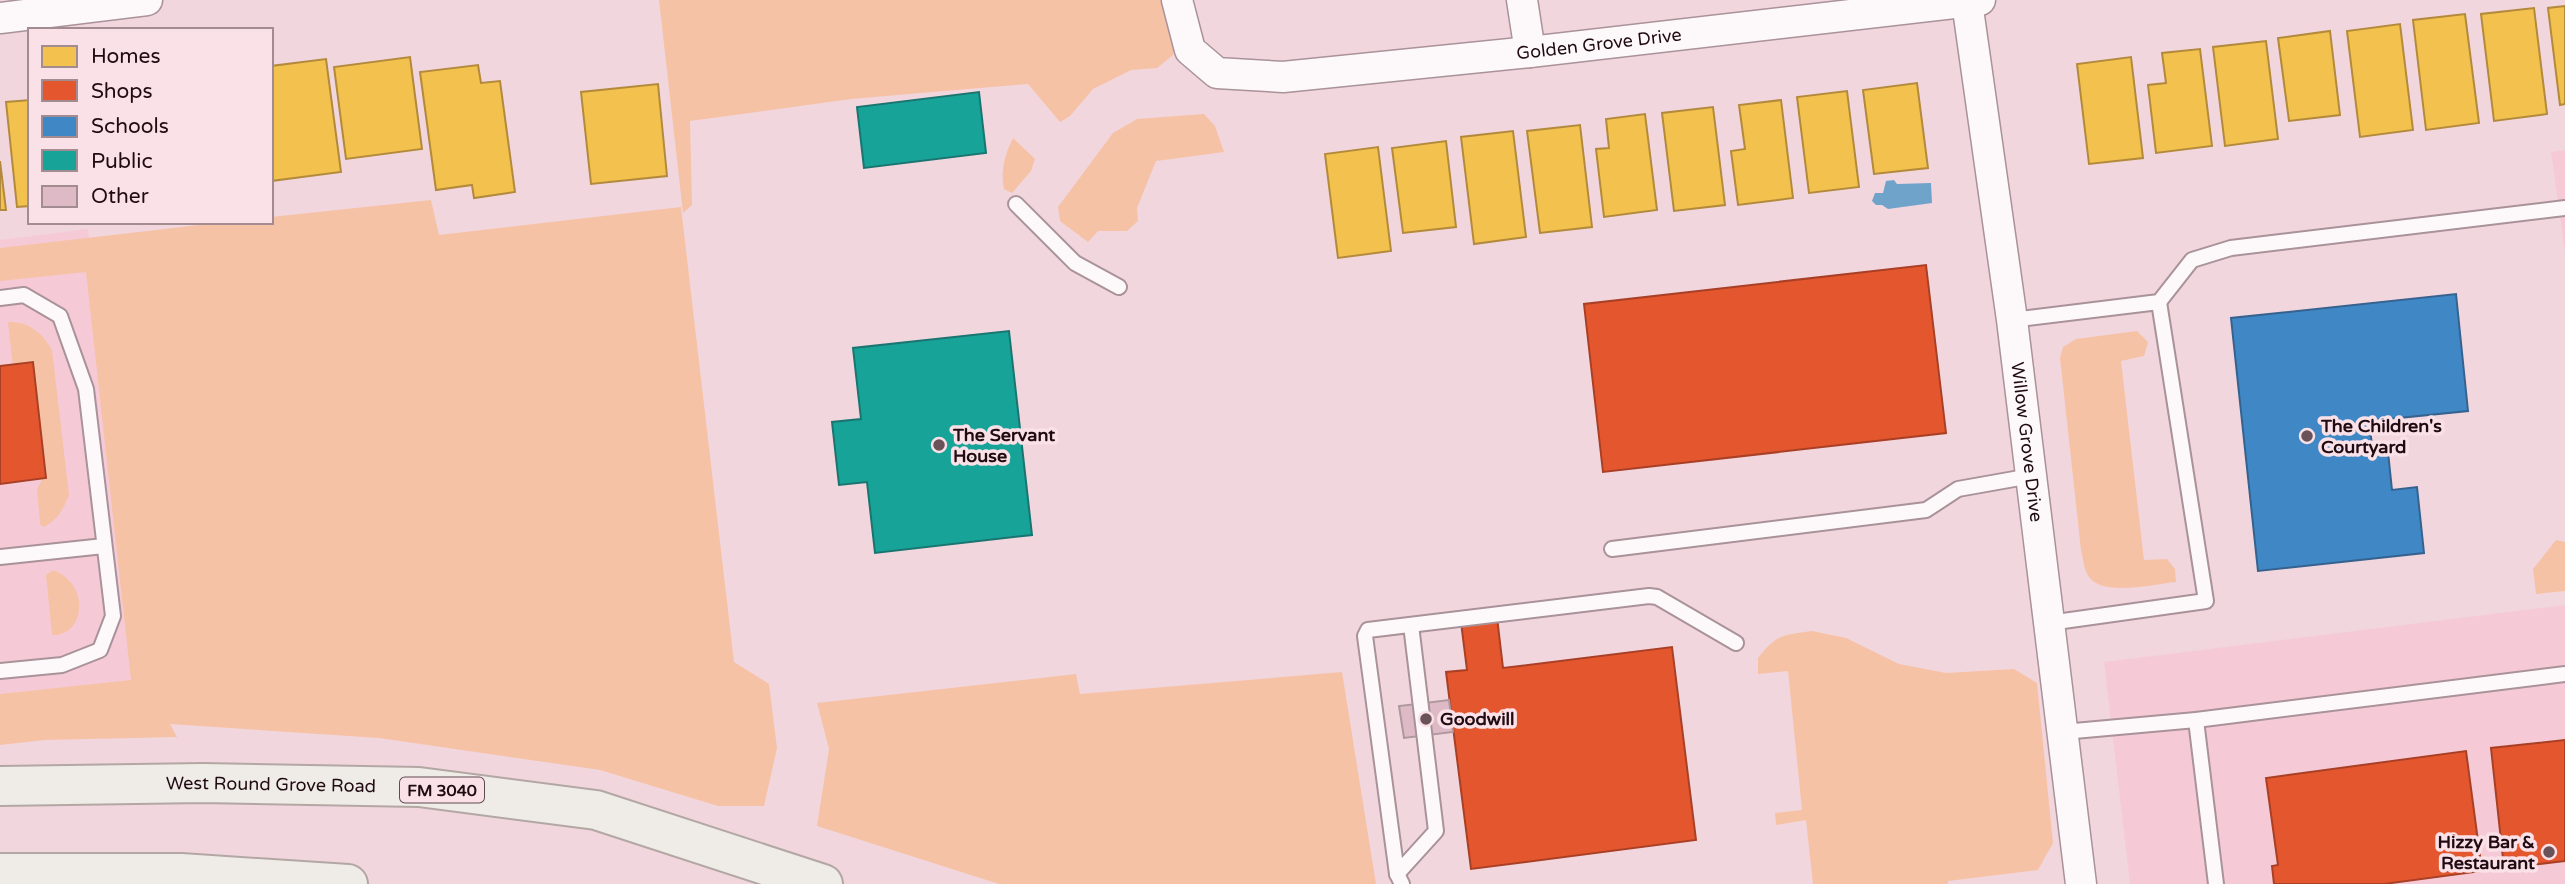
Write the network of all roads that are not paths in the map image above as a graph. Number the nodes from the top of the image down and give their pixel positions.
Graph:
1 (147, 0) edge
2 (1177, 0) edge
3 (1522, 0) edge
4 (1974, 1) edge
5 (0, 18) edge
6 (1530, 52) junction
7 (1016, 204) dead end
8 (2565, 208) edge
9 (1119, 287) dead end
10 (0, 298) edge
11 (2159, 302) junction
12 (2012, 320) junction
13 (2031, 475) junction
14 (104, 546) junction
15 (1612, 549) dead end
16 (0, 557) edge
17 (2049, 623) junction
18 (1410, 625) junction
19 (1736, 643) dead end
20 (0, 671) edge
21 (2565, 674) edge
22 (2196, 720) junction
23 (2063, 732) junction
24 (0, 786) edge
25 (0, 873) edge
26 (181, 878) edge
27 (1400, 879) edge
28 (810, 882) edge
29 (2075, 882) edge
30 (348, 884) edge
31 (2216, 884) edge

1 - 5 street
2 - 6 street, Golden Grove Drive
3 - 6 street
4 - 6 street, Golden Grove Drive
4 - 12 street, Willow Grove Drive
7 - 9 lane
8 - 11 lane
10 - 14 lane
11 - 12 lane
11 - 17 lane
12 - 13 street, Willow Grove Drive
13 - 15 lane
13 - 17 street, Willow Grove Drive
14 - 16 lane
14 - 20 lane
17 - 23 street, Willow Grove Drive
18 - 19 lane
18 - 27 lane
18 - 27 lane
21 - 22 lane
22 - 23 lane
22 - 31 lane
23 - 29 street, Willow Grove Drive
24 - 28 main road, West Round Grove Road / FM 3040
25 - 26 main road
26 - 30 main road

